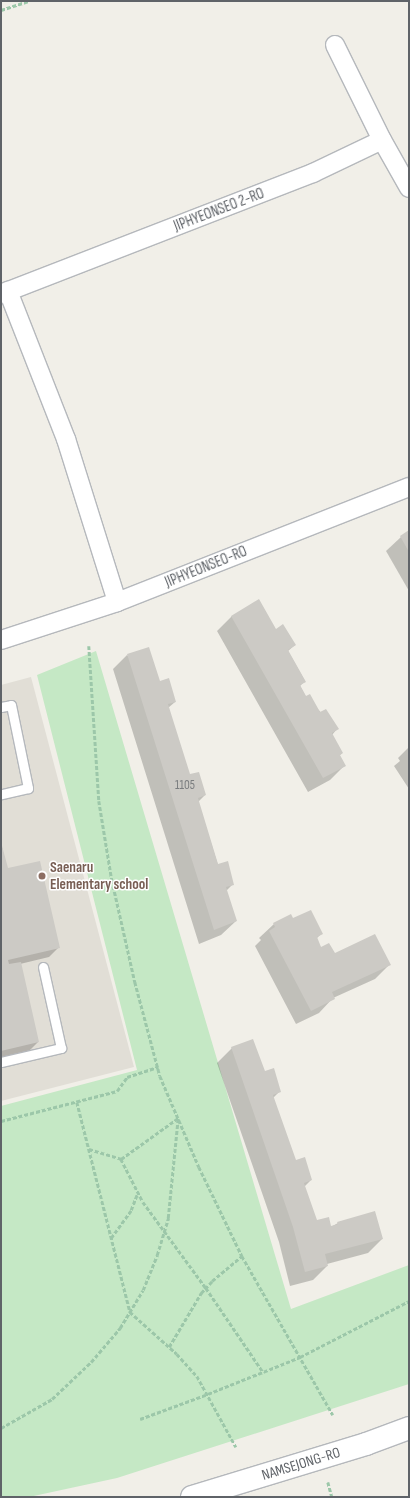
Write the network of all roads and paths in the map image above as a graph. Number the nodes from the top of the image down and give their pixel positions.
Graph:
1 (29, 1) edge
2 (1, 10) edge
3 (336, 45) dead end
4 (382, 140) junction
5 (409, 188) edge
6 (4, 292) edge
7 (409, 487) edge
8 (117, 602) junction
9 (1, 640) edge
10 (89, 646) dead end
11 (1, 707) edge
12 (1, 794) edge
13 (43, 967) dead end
14 (1, 1062) edge
15 (158, 1067) junction
16 (77, 1102) junction
17 (178, 1118) junction
18 (1, 1121) edge
19 (89, 1149) junction
20 (121, 1159) junction
21 (138, 1192) junction
22 (164, 1231) junction
23 (111, 1238) junction
24 (242, 1256) junction
25 (206, 1288) junction
26 (409, 1301) edge
27 (130, 1312) junction
28 (169, 1347) junction
29 (300, 1357) junction
30 (263, 1372) junction
31 (208, 1394) junction
32 (333, 1415) dead end
33 (140, 1419) dead end
34 (1, 1428) edge
35 (409, 1428) edge
36 (236, 1447) dead end
37 (328, 1482) dead end
38 (192, 1497) edge
39 (332, 1497) edge

1 - 2 path
3 - 4 street
4 - 5 street
4 - 6 street, JIPHYEONSEO 2-RO
6 - 8 street
7 - 8 street, JIPHYEONSEO-RO
8 - 9 street, JIPHYEONSEO-RO
10 - 15 path
11 - 12 lane
13 - 14 lane
15 - 16 path
15 - 17 path
16 - 18 path
16 - 19 path
17 - 20 path
17 - 22 path
17 - 24 path
19 - 20 path
19 - 23 path
20 - 21 path
21 - 22 path
21 - 23 path
22 - 25 path
22 - 27 path
23 - 27 path
24 - 25 path
24 - 29 path
25 - 28 path
25 - 30 path
26 - 29 path
27 - 28 path
27 - 34 path
28 - 31 path
29 - 30 path
29 - 32 path
30 - 31 path
31 - 33 path
31 - 36 path
35 - 38 street, NAMSEJONG-RO
37 - 39 path

